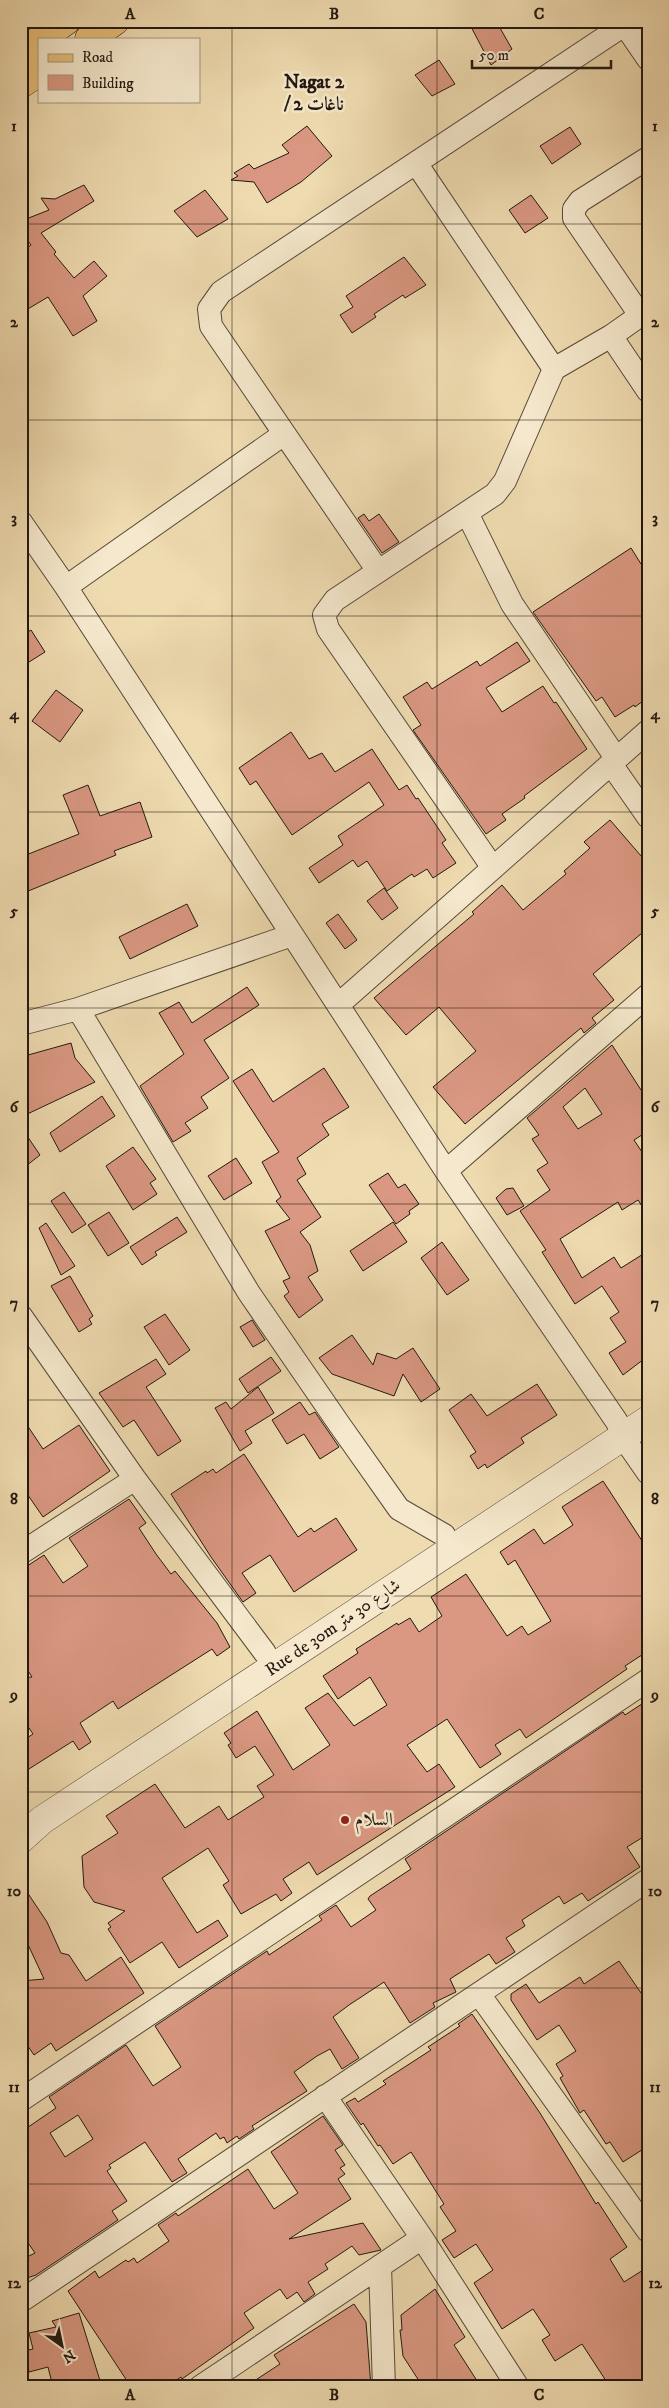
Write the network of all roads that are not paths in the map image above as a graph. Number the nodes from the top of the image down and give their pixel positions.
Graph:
1 (66, 21) edge
2 (115, 21) edge
3 (625, 22) edge
4 (41, 38) edge
5 (90, 38) edge
6 (38, 40) edge
7 (21, 52) edge
8 (648, 59) edge
9 (38, 73) edge
10 (21, 84) edge
11 (648, 158) edge
12 (416, 164) junction
13 (644, 312) edge
14 (611, 336) junction
15 (554, 369) junction
16 (648, 391) edge
17 (284, 434) junction
18 (467, 512) junction
19 (21, 522) edge
20 (378, 571) junction
21 (66, 587) junction
22 (648, 730) edge
23 (614, 761) junction
24 (648, 817) edge
25 (493, 868) junction
26 (292, 935) junction
27 (648, 995) edge
28 (338, 1005) junction
29 (78, 1008) junction
30 (21, 1024) edge
31 (446, 1171) junction
32 (21, 1316) edge
33 (648, 1401) edge
34 (648, 1420) edge
35 (620, 1429) junction
36 (648, 1473) edge
37 (134, 1479) junction
38 (444, 1535) junction
39 (21, 1553) edge
40 (265, 1654) junction
41 (648, 1680) edge
42 (21, 1813) edge
43 (21, 1839) edge
44 (648, 1880) edge
45 (479, 1994) junction
46 (325, 2096) junction
47 (21, 2100) edge
48 (648, 2231) edge
49 (422, 2238) junction
50 (380, 2266) junction
51 (21, 2301) edge
52 (200, 2387) edge
53 (384, 2387) edge
54 (518, 2387) edge

1 - 4 main road
2 - 5 main road
3 - 8 street
3 - 12 street
6 - 7 main road
9 - 10 main road
11 - 13 street
12 - 15 street
12 - 17 street
13 - 14 street
14 - 15 street
14 - 16 street
15 - 18 street
17 - 20 street
17 - 21 street
18 - 20 street
18 - 23 street
19 - 21 street
20 - 25 street
21 - 26 street
22 - 23 street
23 - 24 street
23 - 25 street
25 - 28 street
26 - 28 street
26 - 29 street
27 - 31 street
28 - 31 street
29 - 30 street
29 - 38 street
31 - 35 street
32 - 37 street
33 - 35 street, Rue de 30m شارع 30 متر
34 - 35 street, Rue de 30m شارع 30 متر
35 - 36 street
35 - 38 street, Rue de 30m شارع 30 متر
35 - 43 street, Rue de 30m شارع 30 متر
37 - 39 street
37 - 40 street
38 - 40 street, Rue de 30m شارع 30 متر
40 - 42 street, Rue de 30m شارع 30 متر
41 - 47 street
44 - 45 street
45 - 46 street
45 - 48 street
46 - 49 street
46 - 51 street
49 - 50 street
49 - 54 street
50 - 52 street
50 - 53 street

